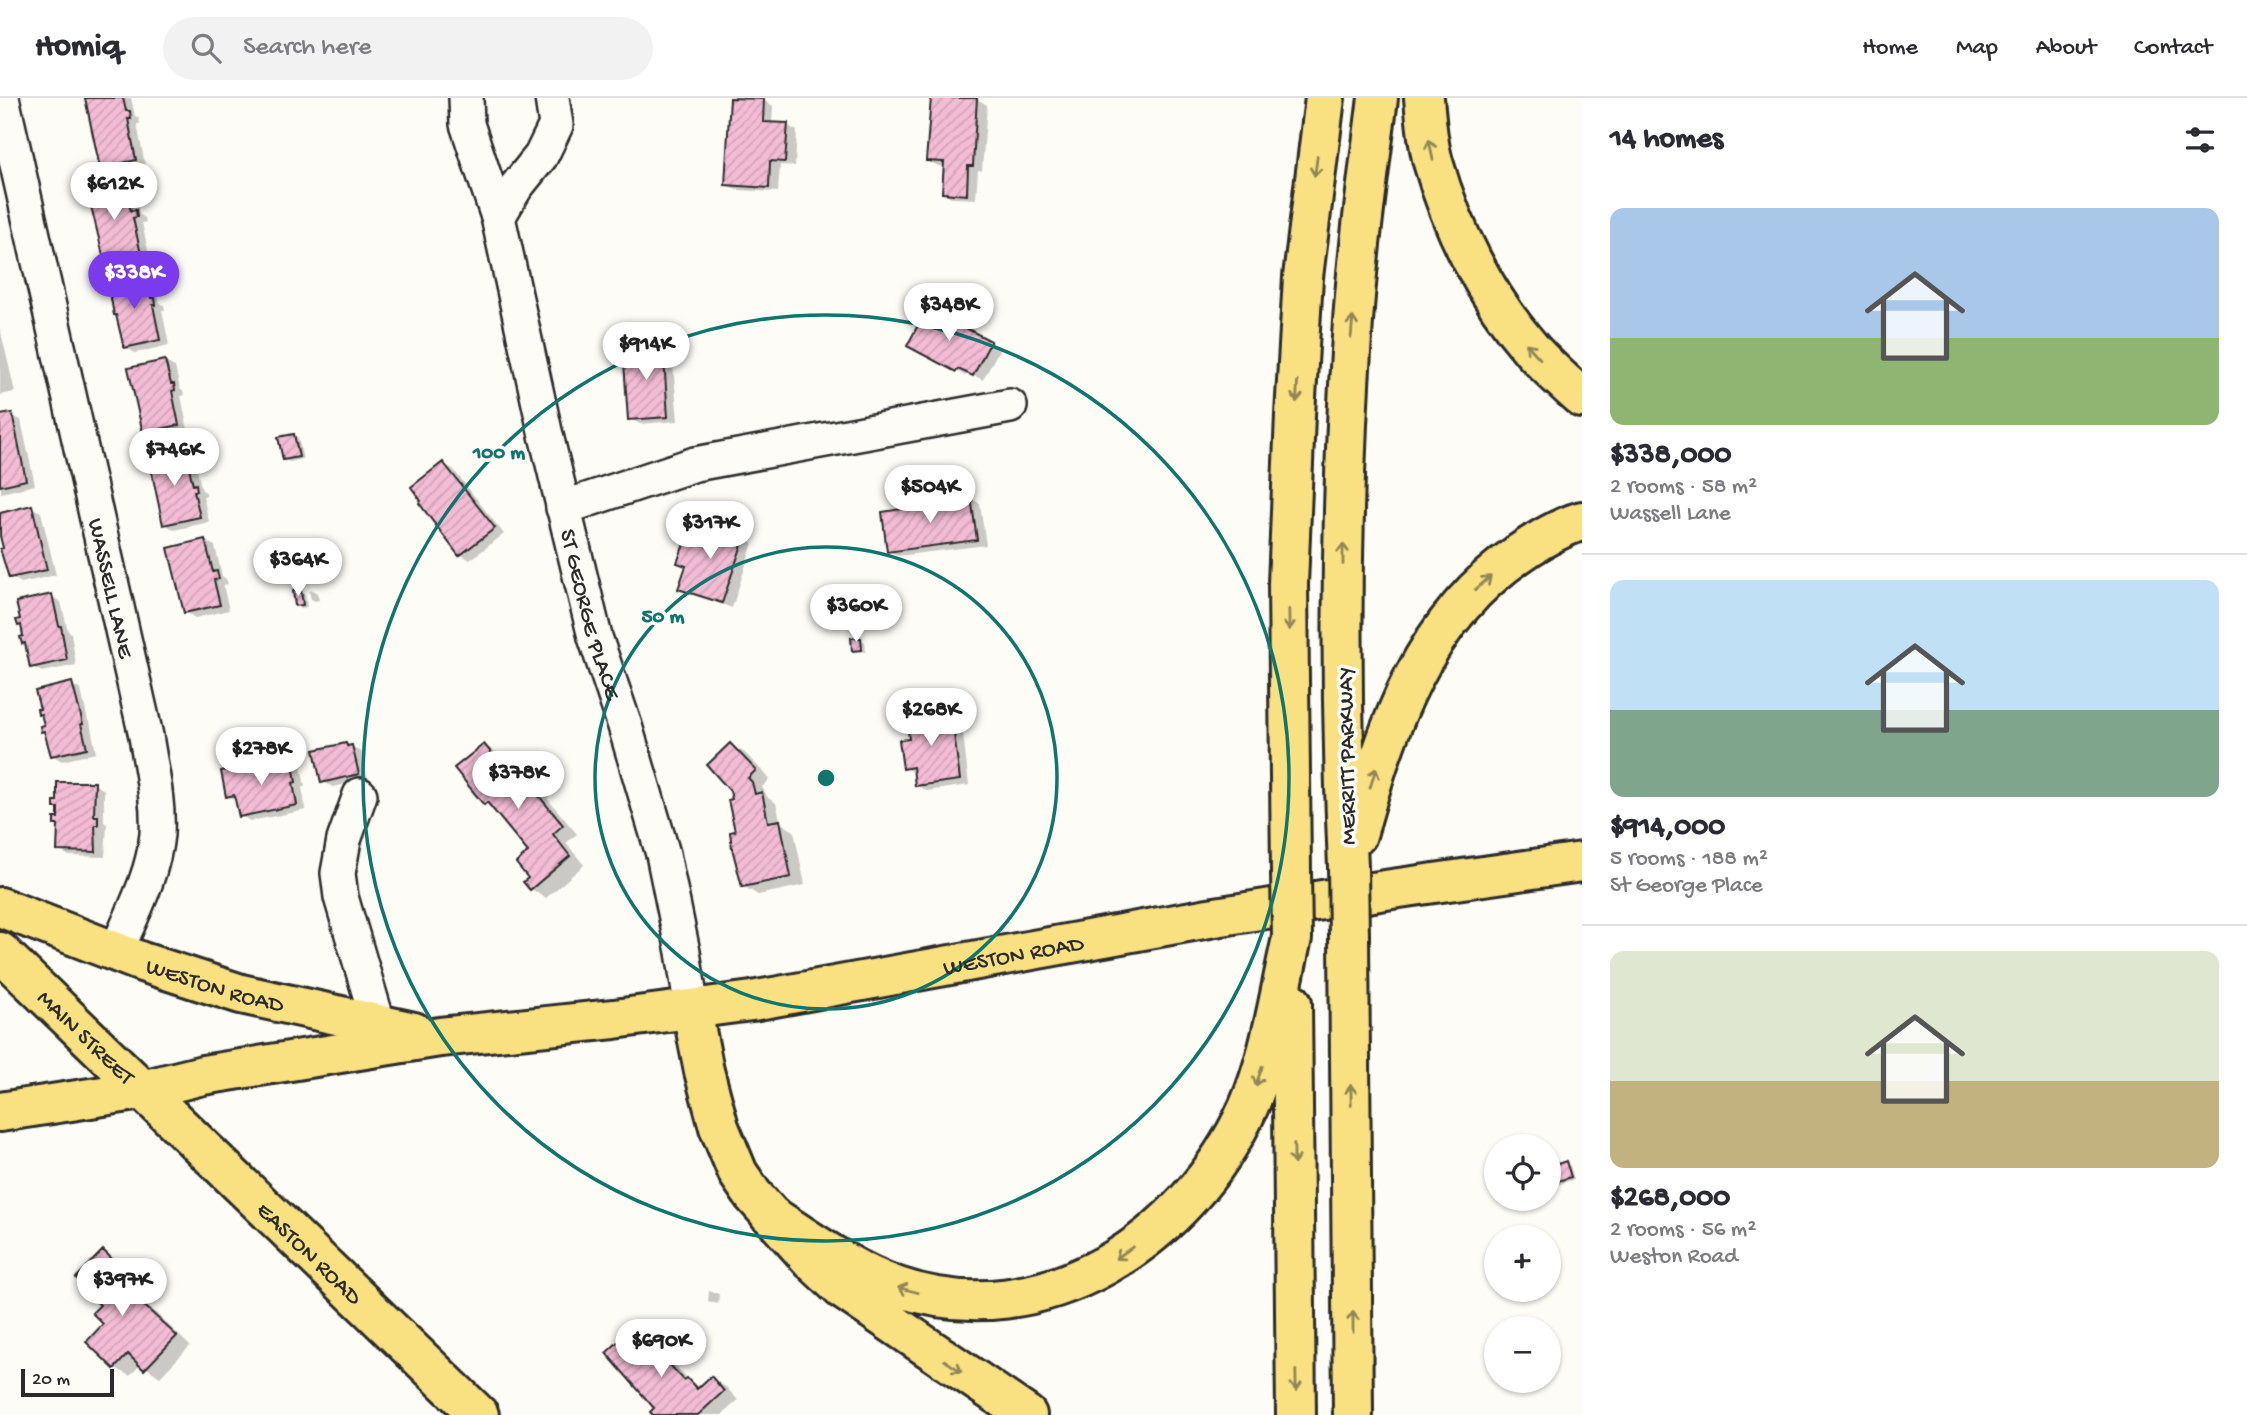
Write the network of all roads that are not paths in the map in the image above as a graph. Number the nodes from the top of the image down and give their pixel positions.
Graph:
1 (2, 98) edge
2 (466, 98) edge
3 (552, 98) edge
4 (1325, 98) edge
5 (1378, 98) edge
6 (1424, 98) edge
7 (498, 217) junction
8 (1582, 398) edge
9 (1010, 406) dead end
10 (562, 508) junction
11 (1582, 521) edge
12 (360, 795) dead end
13 (1582, 862) edge
14 (1348, 867) junction
15 (0, 906) edge
16 (1292, 938) junction
17 (0, 952) edge
18 (116, 952) junction
19 (692, 1010) junction
20 (379, 1026) junction
21 (440, 1037) junction
22 (142, 1090) junction
23 (0, 1112) edge
24 (769, 1214) junction
25 (479, 1415) edge
26 (1027, 1415) edge
27 (1296, 1415) edge
28 (1353, 1415) edge

1 - 18 street, WASSELL LANE
2 - 7 street, ST GEORGE PLACE
3 - 7 street
4 -> 16 main road, bridge
14 -> 5 main road, MERRITT PARKWAY
8 -> 6 main road
7 - 10 street, ST GEORGE PLACE
9 - 10 street
10 - 19 street, ST GEORGE PLACE
14 -> 11 main road
12 - 20 street
13 - 19 main road, WESTON ROAD
28 -> 14 main road, MERRITT PARKWAY, bridge
15 - 18 main road, WESTON ROAD
16 -> 24 main road
16 -> 27 main road
17 - 22 main road, MAIN STREET
18 - 20 main road, WESTON ROAD
19 - 21 main road, WESTON ROAD
19 - 24 main road
20 - 21 main road, WESTON ROAD
21 - 22 main road, WESTON ROAD
22 - 23 main road, WESTON ROAD
22 - 25 main road, EASTON ROAD
24 -> 26 main road

